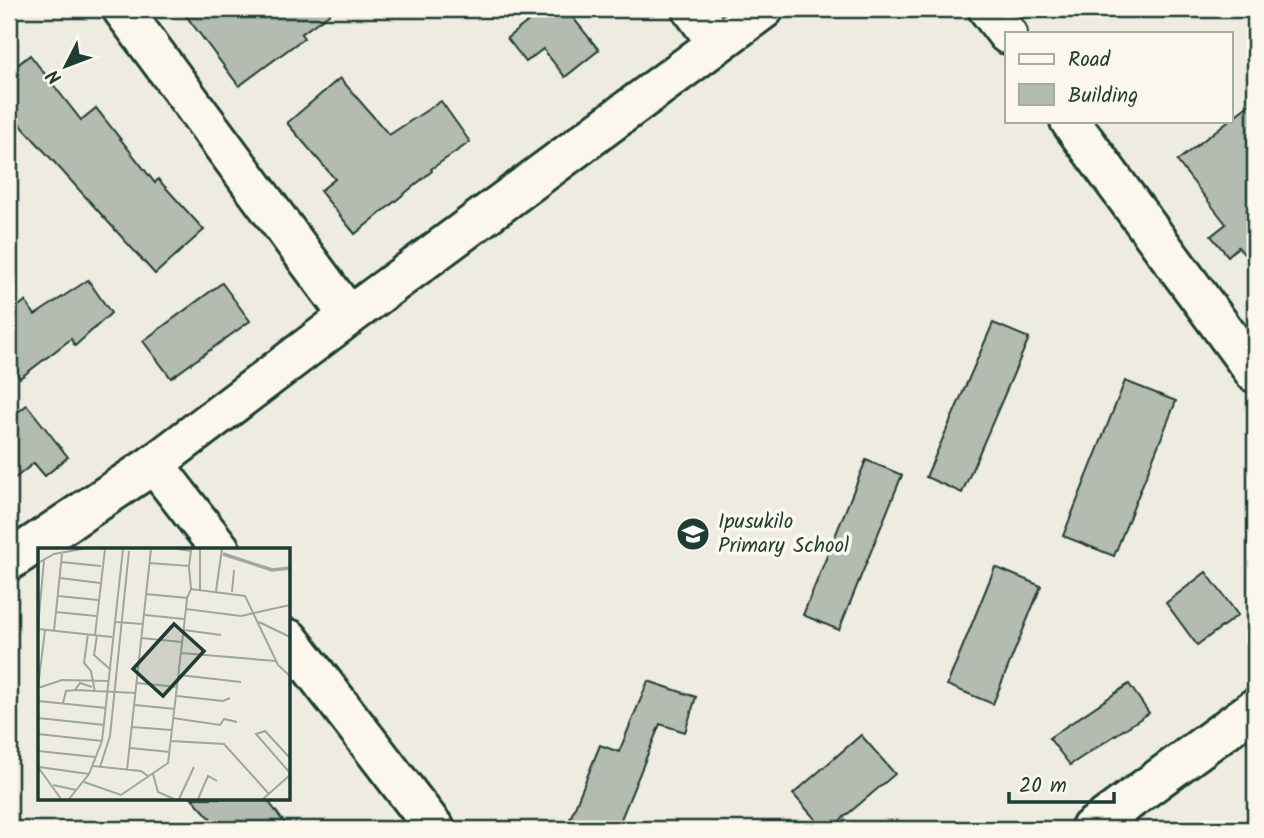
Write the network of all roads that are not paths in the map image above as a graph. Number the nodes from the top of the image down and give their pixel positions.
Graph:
1 (122, 9) edge
2 (692, 9) edge
3 (764, 9) edge
4 (988, 9) edge
5 (1005, 32) edge
6 (717, 43) junction
7 (1071, 122) edge
8 (349, 316) junction
9 (1255, 373) edge
10 (155, 464) junction
11 (219, 548) edge
12 (9, 561) edge
13 (290, 640) edge
14 (1255, 708) edge
15 (435, 829) edge
16 (1090, 829) edge

1 - 8 street
2 - 6 street
3 - 6 street
4 - 5 street
6 - 8 street
7 - 9 street
8 - 10 street
10 - 11 street
10 - 12 street
13 - 15 street
14 - 16 street

